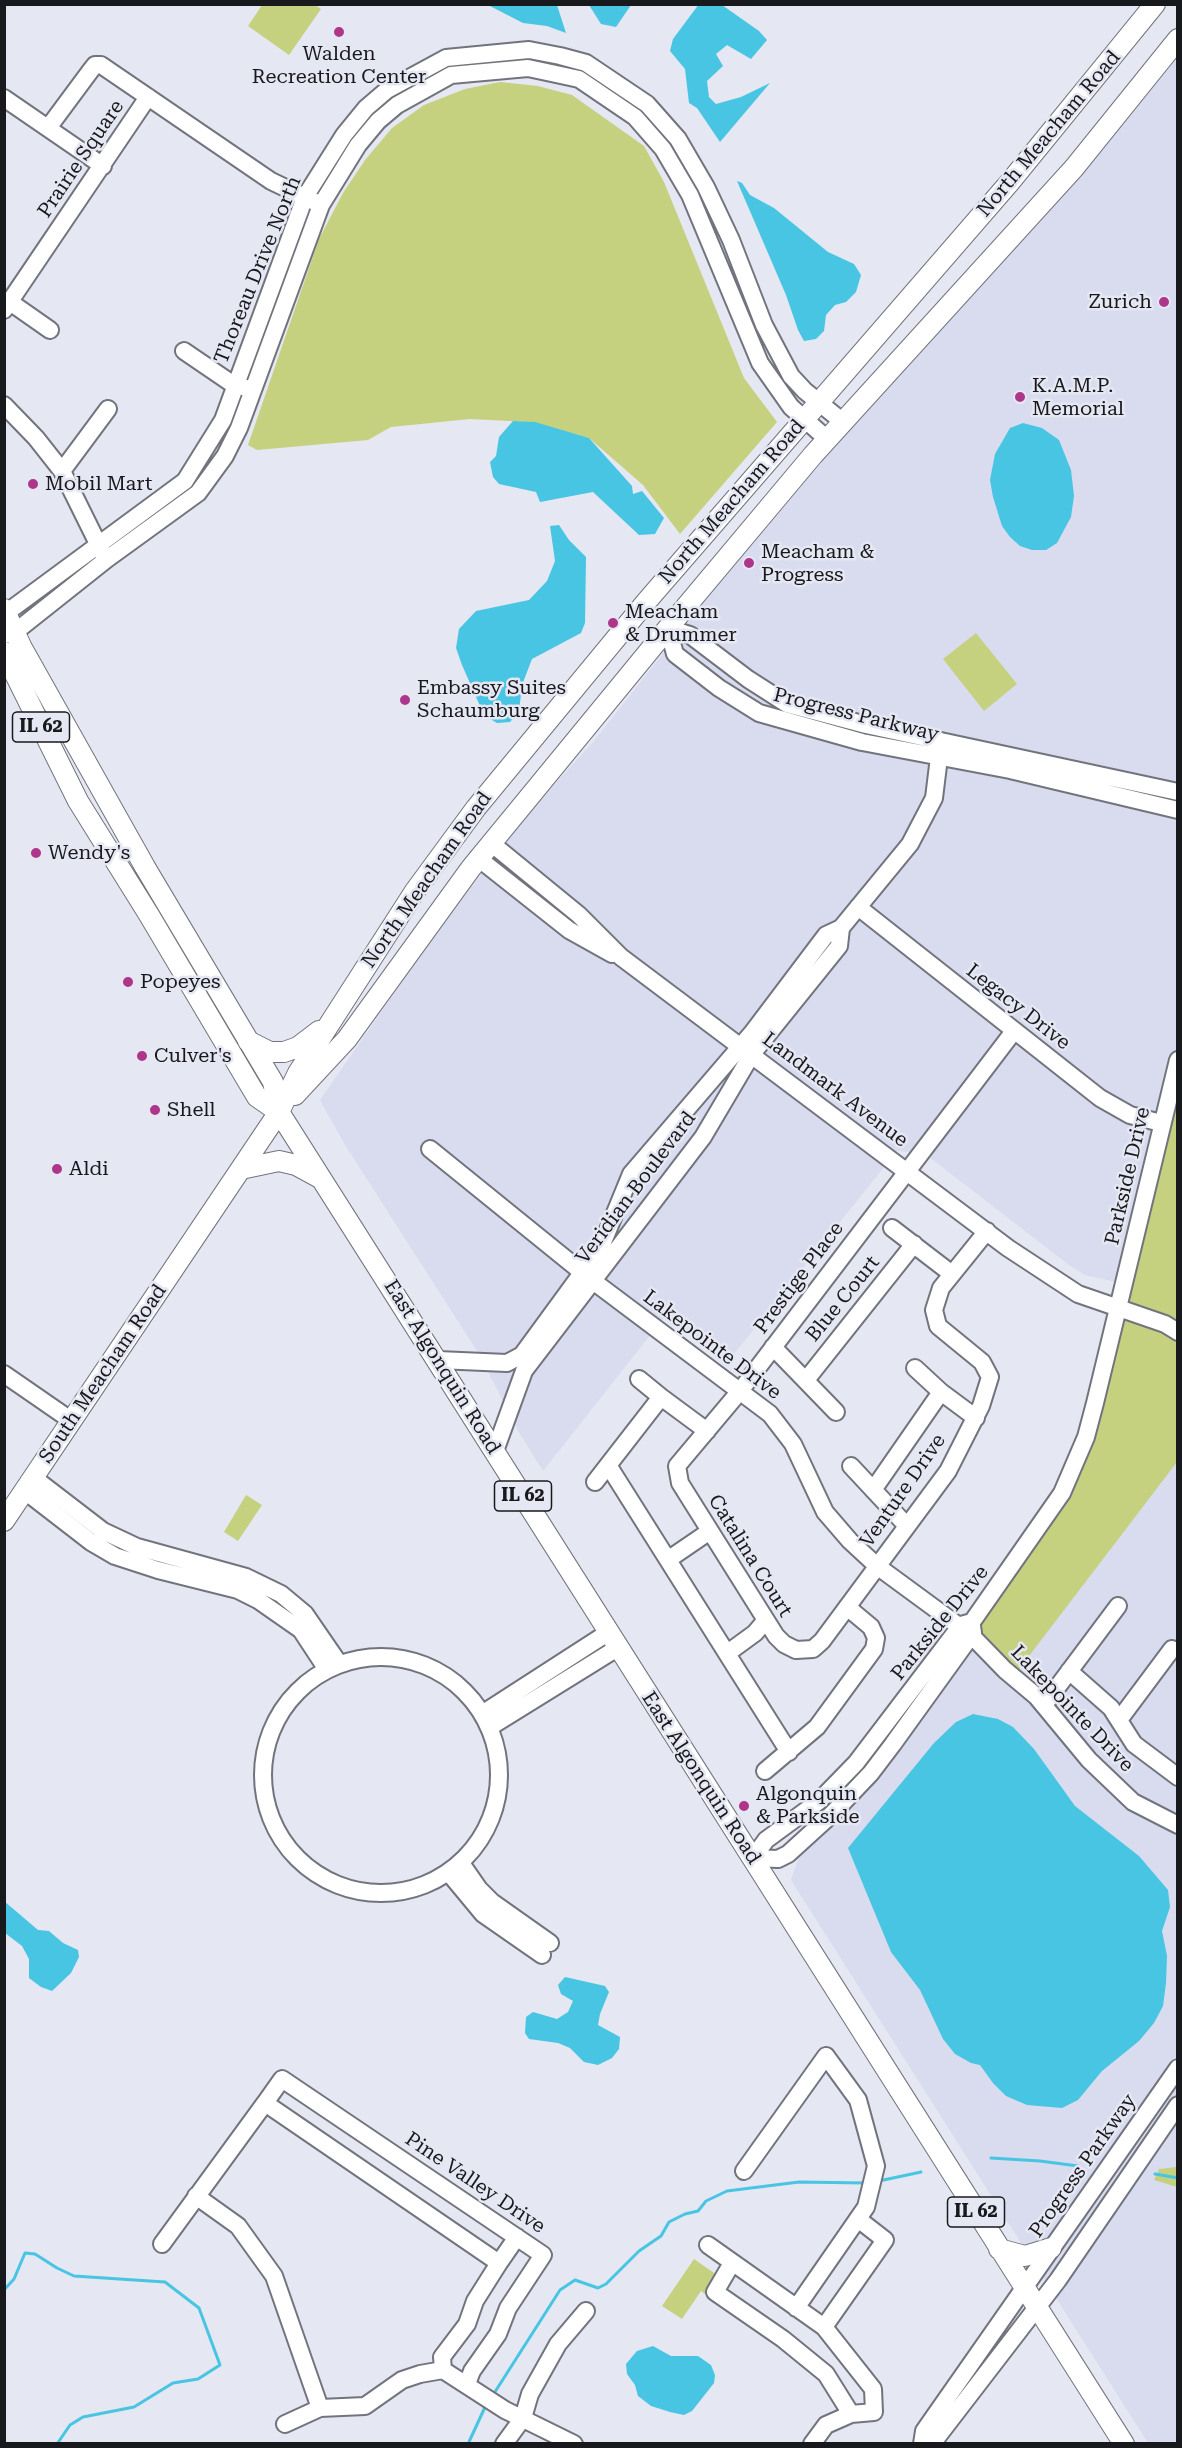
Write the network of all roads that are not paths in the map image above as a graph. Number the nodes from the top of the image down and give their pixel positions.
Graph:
1 (1155, 4) edge
2 (1178, 39) edge
3 (148, 97) junction
4 (4, 98) edge
5 (48, 128) junction
6 (103, 166) junction
7 (305, 197) junction
8 (321, 205) junction
9 (7, 306) edge
10 (50, 330) dead end
11 (184, 351) dead end
12 (236, 384) junction
13 (253, 390) junction
14 (818, 402) junction
15 (4, 405) edge
16 (108, 408) dead end
17 (804, 418) junction
18 (843, 422) junction
19 (827, 439) junction
20 (62, 471) junction
21 (97, 545) junction
22 (107, 559) junction
23 (7, 621) edge
24 (668, 628) junction
25 (4, 652) edge
26 (940, 749) junction
27 (1178, 792) edge
28 (1178, 810) edge
29 (490, 843) junction
30 (478, 858) junction
31 (858, 907) junction
32 (621, 957) junction
33 (328, 1024) junction
34 (1014, 1031) junction
35 (248, 1041) junction
36 (746, 1050) junction
37 (1178, 1060) edge
38 (279, 1112) junction
39 (1161, 1123) junction
40 (430, 1149) dead end
41 (241, 1169) junction
42 (906, 1169) junction
43 (322, 1179) junction
44 (202, 1227) joint
45 (892, 1228) dead end
46 (987, 1231) junction
47 (914, 1245) junction
48 (952, 1274) junction
49 (588, 1277) junction
50 (1119, 1309) junction
51 (1178, 1332) edge
52 (774, 1347) junction
53 (438, 1360) junction
54 (915, 1368) dead end
55 (4, 1374) edge
56 (639, 1379) dead end
57 (806, 1380) junction
58 (740, 1391) junction
59 (941, 1392) junction
60 (661, 1397) junction
61 (836, 1412) dead end
62 (976, 1418) junction
63 (72, 1421) junction
64 (707, 1431) junction
65 (495, 1451) junction
66 (608, 1465) junction
67 (677, 1466) joint
68 (851, 1466) dead end
69 (595, 1482) dead end
70 (29, 1485) junction
71 (873, 1490) junction
72 (4, 1521) edge
73 (907, 1526) junction
74 (710, 1531) junction
75 (669, 1559) junction
76 (877, 1566) junction
77 (847, 1606) junction
78 (1118, 1606) dead end
79 (766, 1620) junction
80 (968, 1628) junction
81 (614, 1640) junction
82 (1172, 1649) dead end
83 (807, 1651) joint
84 (729, 1653) junction
85 (332, 1665) junction
86 (1069, 1671) junction
87 (1044, 1705) junction
88 (486, 1720) junction
89 (1119, 1720) junction
90 (789, 1752) junction
91 (765, 1771) dead end
92 (1178, 1777) edge
93 (1178, 1825) edge
94 (753, 1858) junction
95 (455, 1868) junction
96 (546, 1949) dead end
97 (1178, 2068) edge
98 (265, 2103) junction
99 (1178, 2105) edge
100 (744, 2171) dead end
101 (196, 2196) junction
102 (858, 2219) junction
103 (517, 2237) junction
104 (162, 2244) dead end
105 (708, 2245) dead end
106 (1052, 2248) junction
107 (999, 2249) junction
108 (499, 2263) junction
109 (732, 2263) junction
110 (1024, 2289) junction
111 (796, 2308) junction
112 (1036, 2308) junction
113 (586, 2311) dead end
114 (824, 2327) junction
115 (443, 2370) junction
116 (470, 2386) junction
117 (320, 2408) junction
118 (851, 2414) junction
119 (523, 2418) junction
120 (285, 2424) dead end
121 (543, 2436) edge
122 (504, 2444) edge
123 (574, 2444) edge
124 (812, 2444) edge
125 (925, 2444) edge
126 (1124, 2444) edge

1 - 14 main road, North Meacham Road
2 - 18 main road, North Meacham Road
3 - 5 street, Prairie Square
3 - 6 street, Prairie Square
3 - 7 street
4 - 5 street
5 - 6 street
6 - 9 street, Prairie Square
7 - 8 street
7 - 12 street, Thoreau Drive North
7 - 14 street, Thoreau Drive North
8 - 13 street, Thoreau Drive North
8 - 17 street, Thoreau Drive North
9 - 10 street
11 - 12 street
12 - 13 street
12 - 21 street, Thoreau Drive North
13 - 22 street, Thoreau Drive North
14 - 17 main road, North Meacham Road
14 - 18 street, Thoreau Drive North
15 - 20 street
16 - 20 street
17 - 19 street, Thoreau Drive North
17 - 33 main road, North Meacham Road
18 - 19 main road, North Meacham Road
19 - 24 main road, North Meacham Road
20 - 21 street
21 - 22 street
21 - 23 street, Thoreau Drive North
22 - 23 street, Thoreau Drive North
23 - 35 main road, East Algonquin Road / IL 62
24 - 26 street, Progress Parkway
24 - 26 street, Progress Parkway
24 - 29 main road, North Meacham Road
25 - 38 main road, East Algonquin Road / IL 62
26 - 27 street, Progress Parkway
26 - 28 street, Progress Parkway
26 - 31 street, Veridian Boulevard
29 - 30 main road, North Meacham Road
29 - 32 street, Landmark Avenue
30 - 32 street
30 - 38 main road, North Meacham Road
31 - 34 street, Legacy Drive
31 - 36 street, Veridian Boulevard
32 - 36 street, Landmark Avenue
33 - 35 main road
33 - 38 main road, North Meacham Road
34 - 39 street, Legacy Drive
34 - 42 street, Prestige Place
35 - 38 main road, East Algonquin Road / IL 62
36 - 42 street, Landmark Avenue
36 - 49 street, Veridian Boulevard
36 - 49 street, Veridian Boulevard
37 - 39 street, Parkside Drive
38 - 41 main road, North Meacham Road
38 - 43 main road, East Algonquin Road / IL 62
39 - 50 street, Parkside Drive
40 - 49 street, Lakepointe Drive
41 - 43 main road
41 - 44 main road, North Meacham Road
42 - 46 street, Landmark Avenue
42 - 52 street, Prestige Place
43 - 53 main road, East Algonquin Road / IL 62
44 - 63 main road, South Meacham Road
45 - 47 street
46 - 48 street, Venture Drive
46 - 50 street, Landmark Avenue
47 - 48 street
47 - 57 street, Blue Court
48 - 62 street, Venture Drive
49 - 53 street, Veridian Boulevard
49 - 58 street, Lakepointe Drive
49 - 65 street, Veridian Boulevard
50 - 51 street, Landmark Avenue
50 - 80 street, Parkside Drive
52 - 57 street
52 - 58 street, Prestige Place
53 - 65 main road, East Algonquin Road / IL 62
54 - 59 street
55 - 63 street
56 - 60 street
57 - 61 street
58 - 64 street, Prestige Place
58 - 76 street, Lakepointe Drive
59 - 62 street
59 - 71 street
60 - 64 street
60 - 66 street
62 - 73 street, Venture Drive
63 - 70 main road, South Meacham Road
64 - 67 street, Prestige Place
65 - 81 main road, East Algonquin Road / IL 62
66 - 69 street
66 - 75 street
67 - 74 street, Catalina Court
68 - 71 street
70 - 72 main road, South Meacham Road
70 - 85 street
71 - 73 street
73 - 76 street, Venture Drive
74 - 75 street
74 - 79 street, Catalina Court
75 - 84 street
76 - 77 street, Venture Drive
76 - 80 street, Lakepointe Drive
77 - 83 street, Venture Drive
77 - 90 street
78 - 86 street
79 - 83 street, Catalina Court
79 - 84 street
80 - 87 street, Lakepointe Drive
80 - 94 street, Parkside Drive
80 - 94 street, Parkside Drive
81 - 88 street
81 - 94 main road, East Algonquin Road / IL 62
82 - 89 street
84 - 90 street
85 - 88 street
85 - 95 street
86 - 87 street
86 - 89 street
87 - 93 street, Lakepointe Drive
88 - 95 street
89 - 92 street
90 - 91 street
94 - 107 main road, East Algonquin Road / IL 62
95 - 96 street
97 - 106 street, Progress Parkway
98 - 101 street, Pine Valley Drive
98 - 103 street, Pine Valley Drive
98 - 108 street
99 - 112 street
100 - 102 street
101 - 104 street, Pine Valley Drive
101 - 117 street
102 - 111 street
102 - 114 street
103 - 108 street
103 - 116 street, Pine Valley Drive
105 - 109 street
106 - 107 main road
106 - 110 street, Progress Parkway
107 - 110 main road, East Algonquin Road / IL 62
108 - 115 street
109 - 111 street
109 - 118 street
110 - 112 main road, East Algonquin Road / IL 62
110 - 125 street, Progress Parkway
111 - 114 street
112 - 125 street
112 - 126 main road, East Algonquin Road / IL 62
113 - 119 street
114 - 118 street
115 - 116 street
115 - 117 street
116 - 119 street
117 - 120 street
118 - 124 street
119 - 121 street
119 - 122 street
121 - 123 street

